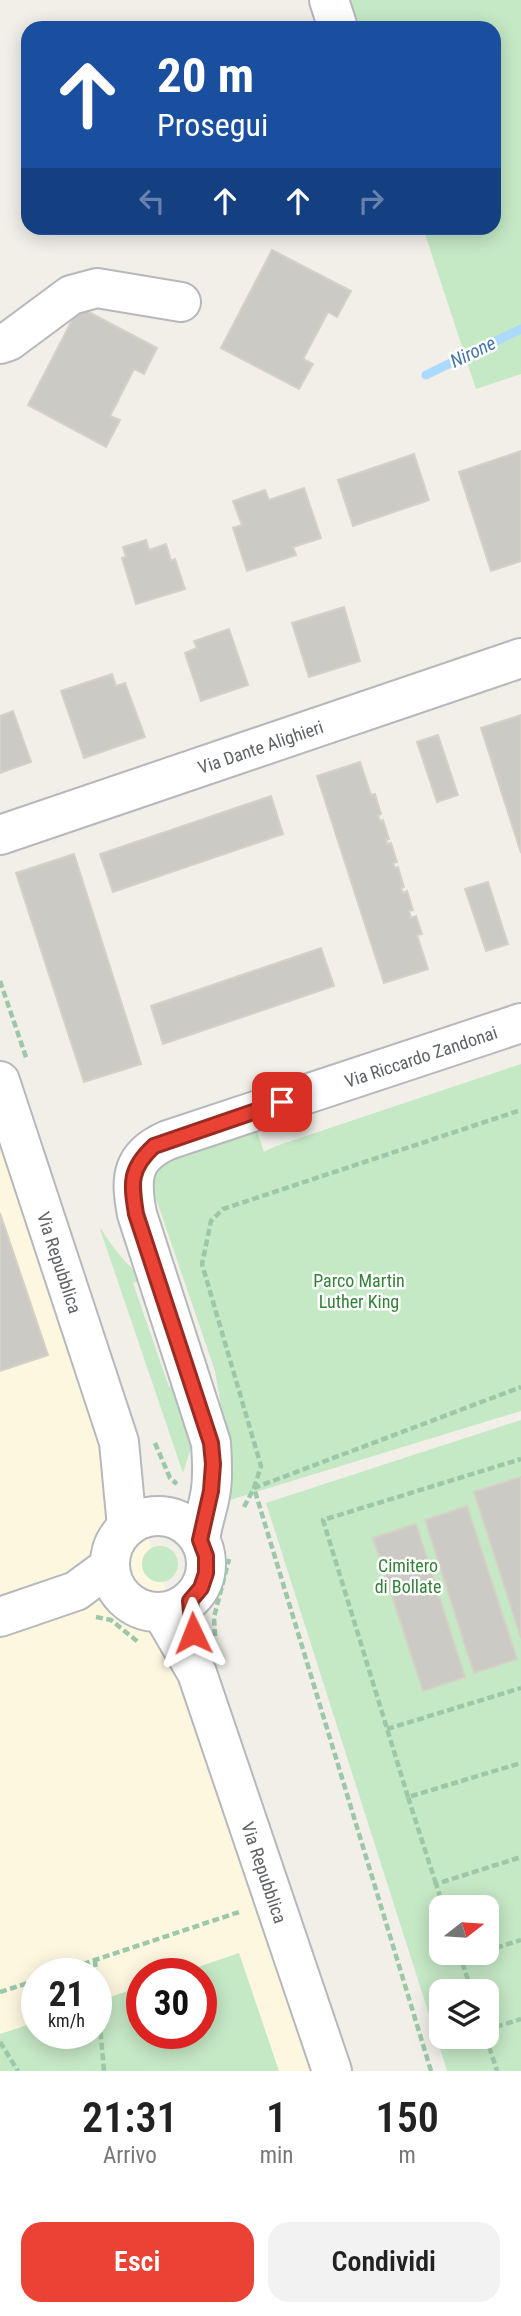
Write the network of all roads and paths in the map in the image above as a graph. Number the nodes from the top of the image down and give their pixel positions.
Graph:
1 (329, 0) edge
2 (336, 21) edge
3 (181, 302) dead end
4 (0, 344) edge
5 (521, 657) edge
6 (0, 835) edge
7 (521, 1023) edge
8 (3, 1103) edge
9 (521, 1110) edge
10 (521, 1387) edge
11 (119, 1442) junction
12 (521, 1459) edge
13 (254, 1488) junction
14 (241, 1512) dead end
15 (127, 1527) junction
16 (193, 1531) junction
17 (99, 1592) junction
18 (176, 1607) junction
19 (0, 1617) edge
20 (215, 1638) dead end
21 (145, 1651) dead end
22 (521, 1688) edge
23 (387, 1729) junction
24 (521, 1763) edge
25 (408, 1797) junction
26 (521, 1857) edge
27 (436, 1884) junction
28 (440, 1895) edge
29 (239, 1898) dead end
30 (243, 1910) junction
31 (247, 1923) dead end
32 (521, 1940) edge
33 (499, 1947) edge
34 (100, 1958) edge
35 (21, 1985) edge
36 (0, 1992) edge
37 (521, 2019) edge
38 (499, 2026) edge
39 (0, 2042) edge
40 (102, 2049) edge
41 (490, 2049) edge
42 (18, 2071) edge
43 (104, 2071) edge
44 (332, 2071) edge
45 (431, 2071) edge
46 (497, 2071) edge

1 - 2 street
3 - 4 street
5 - 6 street, Via Dante Alighieri
7 - 16 street, Via Riccardo Zandonai
8 - 11 street, Via Repubblica
9 - 13 path
10 - 13 path
11 - 15 street, Via Repubblica
11 - 16 street, Via Repubblica
12 - 23 path
13 - 14 path
13 - 45 path
15 - 16 street
15 - 17 street
16 - 18 street
16 - 20 path
17 - 18 street
17 - 19 street
17 - 21 path
18 - 44 street, Via Repubblica
22 - 23 path
23 - 25 path
24 - 25 path
25 - 27 path
26 - 27 path
27 - 28 path
29 - 30 path
30 - 31 path
30 - 34 path
32 - 33 path
35 - 36 path
37 - 38 path
39 - 42 path
40 - 43 path
41 - 46 path

